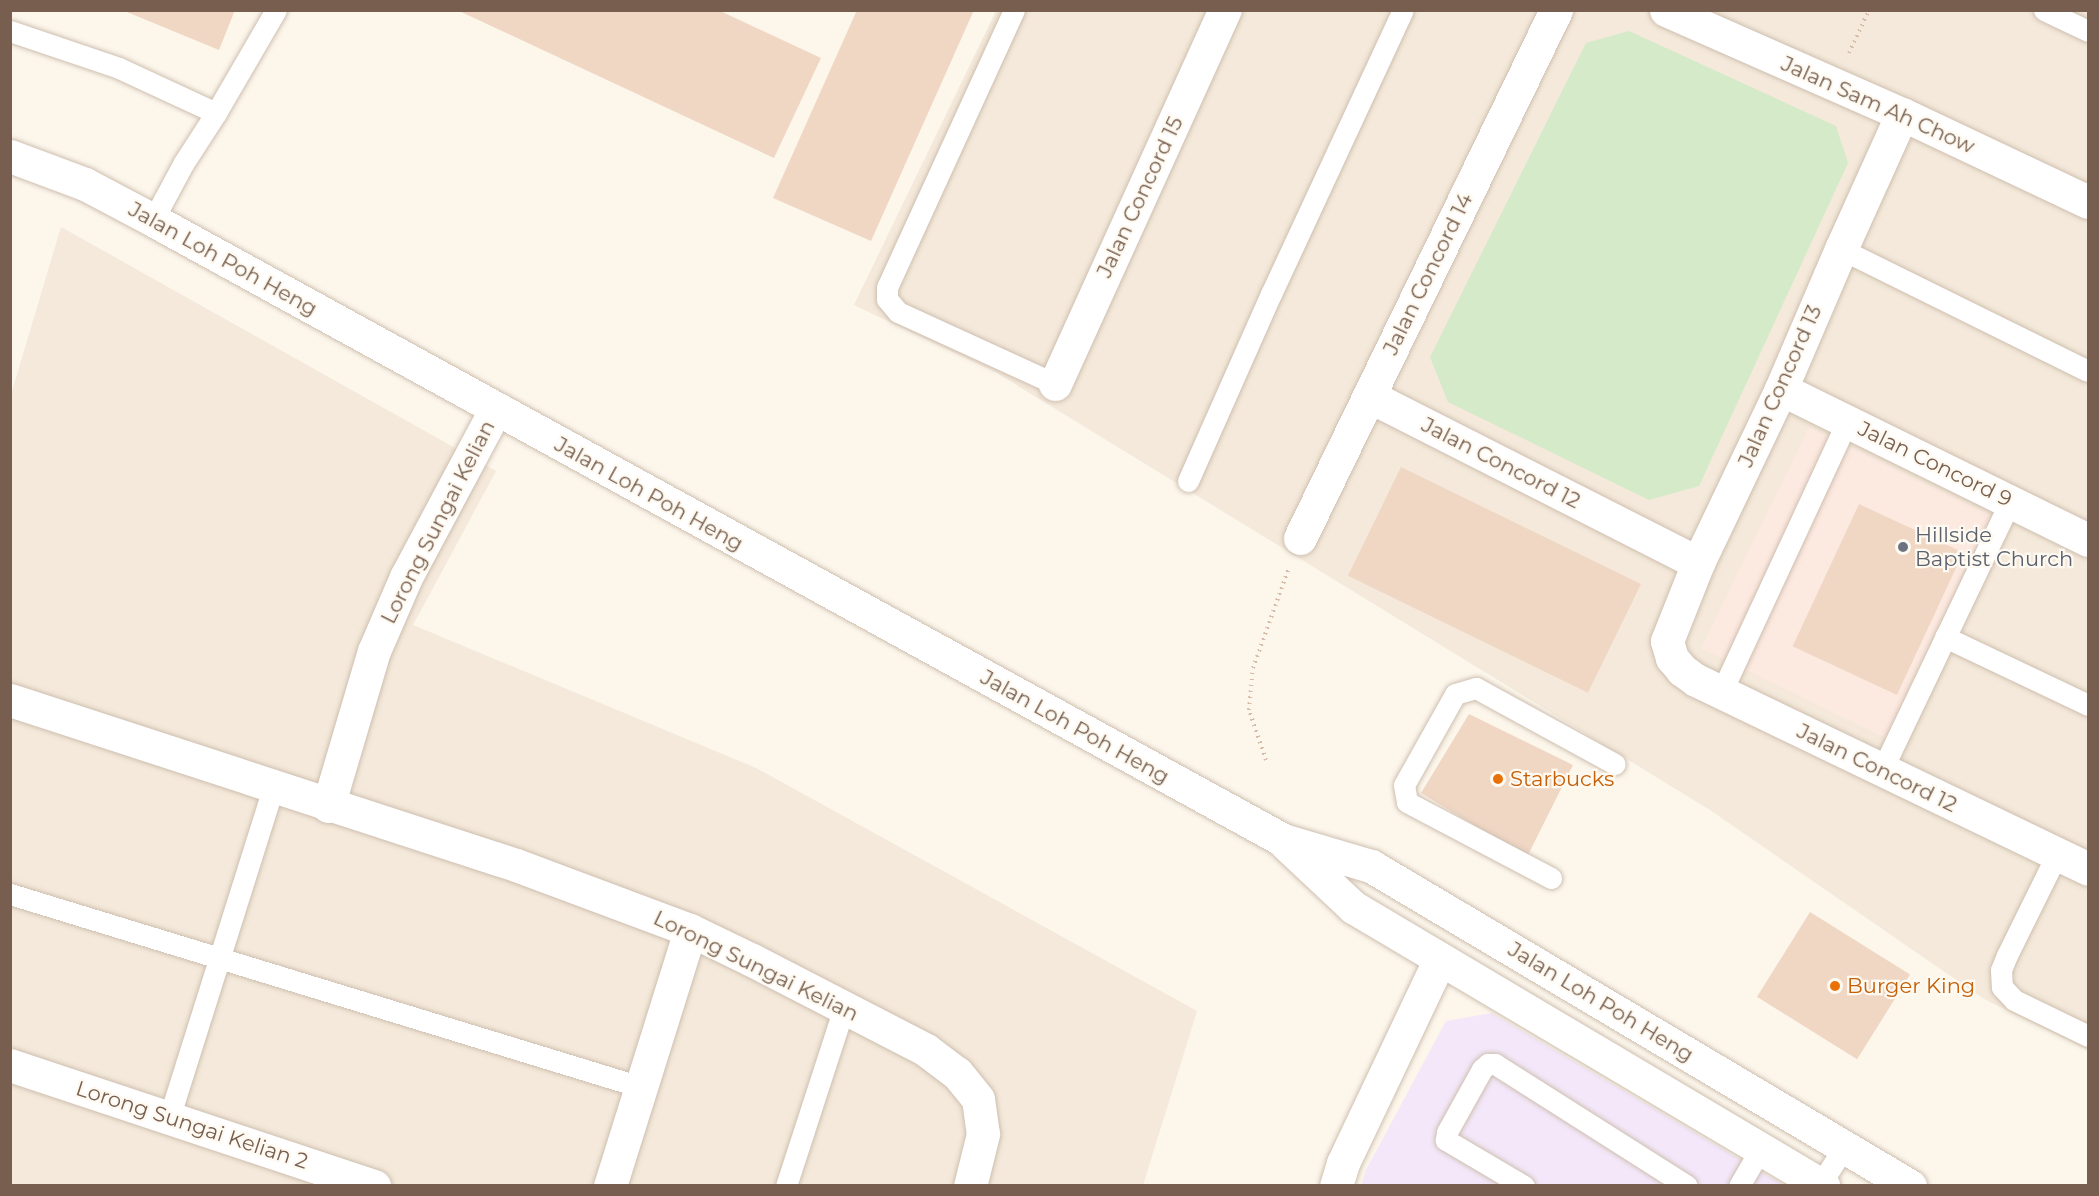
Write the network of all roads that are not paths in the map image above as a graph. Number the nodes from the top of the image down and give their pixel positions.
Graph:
1 (276, 10) edge
2 (1014, 10) edge
3 (1225, 10) edge
4 (1403, 10) edge
5 (1556, 10) edge
6 (1666, 10) edge
7 (2044, 10) edge
8 (10, 31) edge
9 (2088, 31) edge
10 (216, 113) junction
11 (1902, 114) junction
12 (10, 156) edge
13 (2088, 202) edge
14 (153, 220) junction
15 (1840, 249) junction
16 (2088, 371) edge
17 (1055, 384) joint
18 (1781, 390) junction
19 (1369, 396) junction
20 (495, 410) junction
21 (1847, 421) junction
22 (1188, 481) dead end
23 (2010, 502) junction
24 (1300, 538) road end
25 (2088, 540) edge
26 (1698, 563) junction
27 (1945, 636) junction
28 (1672, 658) joint
29 (1721, 693) junction
30 (10, 700) edge
31 (2088, 705) edge
32 (1615, 764) dead end
33 (1882, 770) junction
34 (273, 788) junction
35 (328, 806) junction
36 (1283, 840) junction
37 (2057, 854) junction
38 (2088, 869) edge
39 (1551, 878) dead end
40 (10, 894) edge
41 (690, 930) junction
42 (219, 959) junction
43 (1440, 959) junction
44 (844, 1008) junction
45 (2088, 1036) edge
46 (10, 1065) edge
47 (641, 1088) junction
48 (169, 1118) junction
49 (1845, 1146) junction
50 (1761, 1148) junction
51 (374, 1185) edge
52 (610, 1185) edge
53 (786, 1185) edge
54 (969, 1185) edge
55 (1336, 1185) edge
56 (1524, 1185) edge
57 (1687, 1185) edge
58 (1739, 1185) edge
59 (1821, 1185) edge
60 (1910, 1185) edge

1 - 10 lane
2 - 17 lane
3 - 17 street, Jalan Concord 15
4 - 22 lane
5 - 19 street, Jalan Concord 14
6 - 11 street, Jalan Sam Ah Chow
7 - 9 lane
8 - 10 lane
10 - 14 lane
11 - 13 street, Jalan Sam Ah Chow
11 - 15 street, Jalan Concord 13
12 - 14 street, Jalan Loh Poh Heng
14 - 20 street, Jalan Loh Poh Heng
15 - 16 lane
15 - 18 street, Jalan Concord 13
18 - 21 street, Jalan Concord 9
18 - 26 street, Jalan Concord 13
19 - 24 street, Jalan Concord 14
19 - 26 street, Jalan Concord 12
20 - 35 street, Lorong Sungai Kelian
20 - 36 street, Jalan Loh Poh Heng
21 - 23 street, Jalan Concord 9
21 - 29 lane
23 - 25 street, Jalan Concord 9
23 - 27 lane
26 - 28 street, Jalan Concord 13
27 - 31 lane
27 - 33 lane
28 - 29 street, Jalan Concord 12
29 - 33 street, Jalan Concord 12
30 - 34 street, Lorong Sungai Kelian
32 - 39 lane
33 - 37 street, Jalan Concord 12
34 - 35 street, Lorong Sungai Kelian
34 - 42 lane
35 - 41 street, Lorong Sungai Kelian
36 - 43 street, Jalan Loh Poh Heng
36 - 49 street, Jalan Loh Poh Heng
37 - 38 street, Jalan Concord 12
37 - 45 lane
40 - 42 lane
41 - 44 street, Lorong Sungai Kelian
41 - 47 street
42 - 47 lane
42 - 48 lane
43 - 50 street, Jalan Loh Poh Heng
43 - 55 street
44 - 53 lane
44 - 54 street, Lorong Sungai Kelian
46 - 48 street, Lorong Sungai Kelian 2
47 - 52 street
48 - 51 street, Lorong Sungai Kelian 2
49 - 59 lane
49 - 60 street, Jalan Loh Poh Heng
50 - 58 lane
50 - 59 street, Jalan Loh Poh Heng
56 - 57 lane

